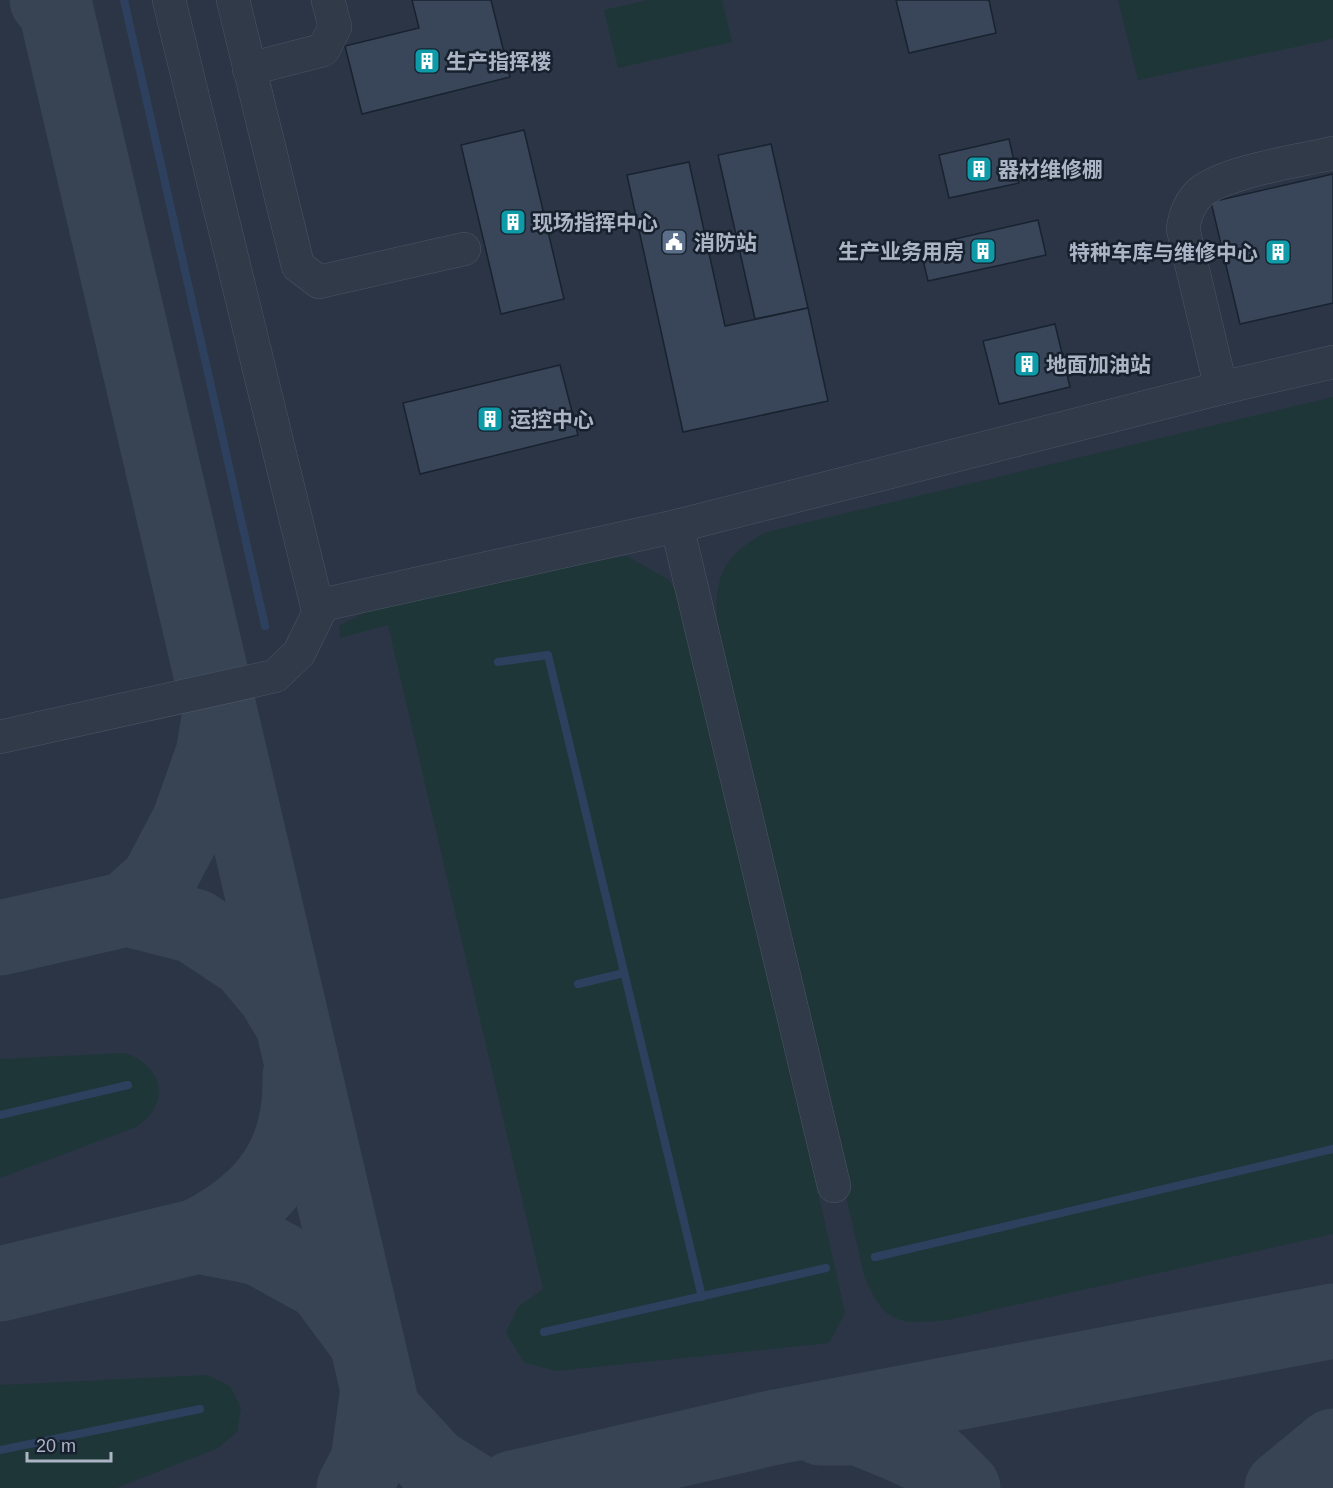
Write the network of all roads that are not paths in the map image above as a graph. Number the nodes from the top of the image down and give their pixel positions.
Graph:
1 (169, 0) edge
2 (233, 0) edge
3 (328, 0) edge
4 (249, 69) junction
5 (1333, 153) edge
6 (464, 249) dead end
7 (1333, 362) edge
8 (1221, 388) junction
9 (676, 526) junction
10 (322, 606) junction
11 (0, 736) edge
12 (834, 1186) dead end

1 - 10 lane
2 - 4 lane
3 - 4 lane
4 - 6 lane
5 - 8 lane
7 - 8 lane
8 - 9 lane
9 - 10 lane
9 - 12 lane
10 - 11 lane

